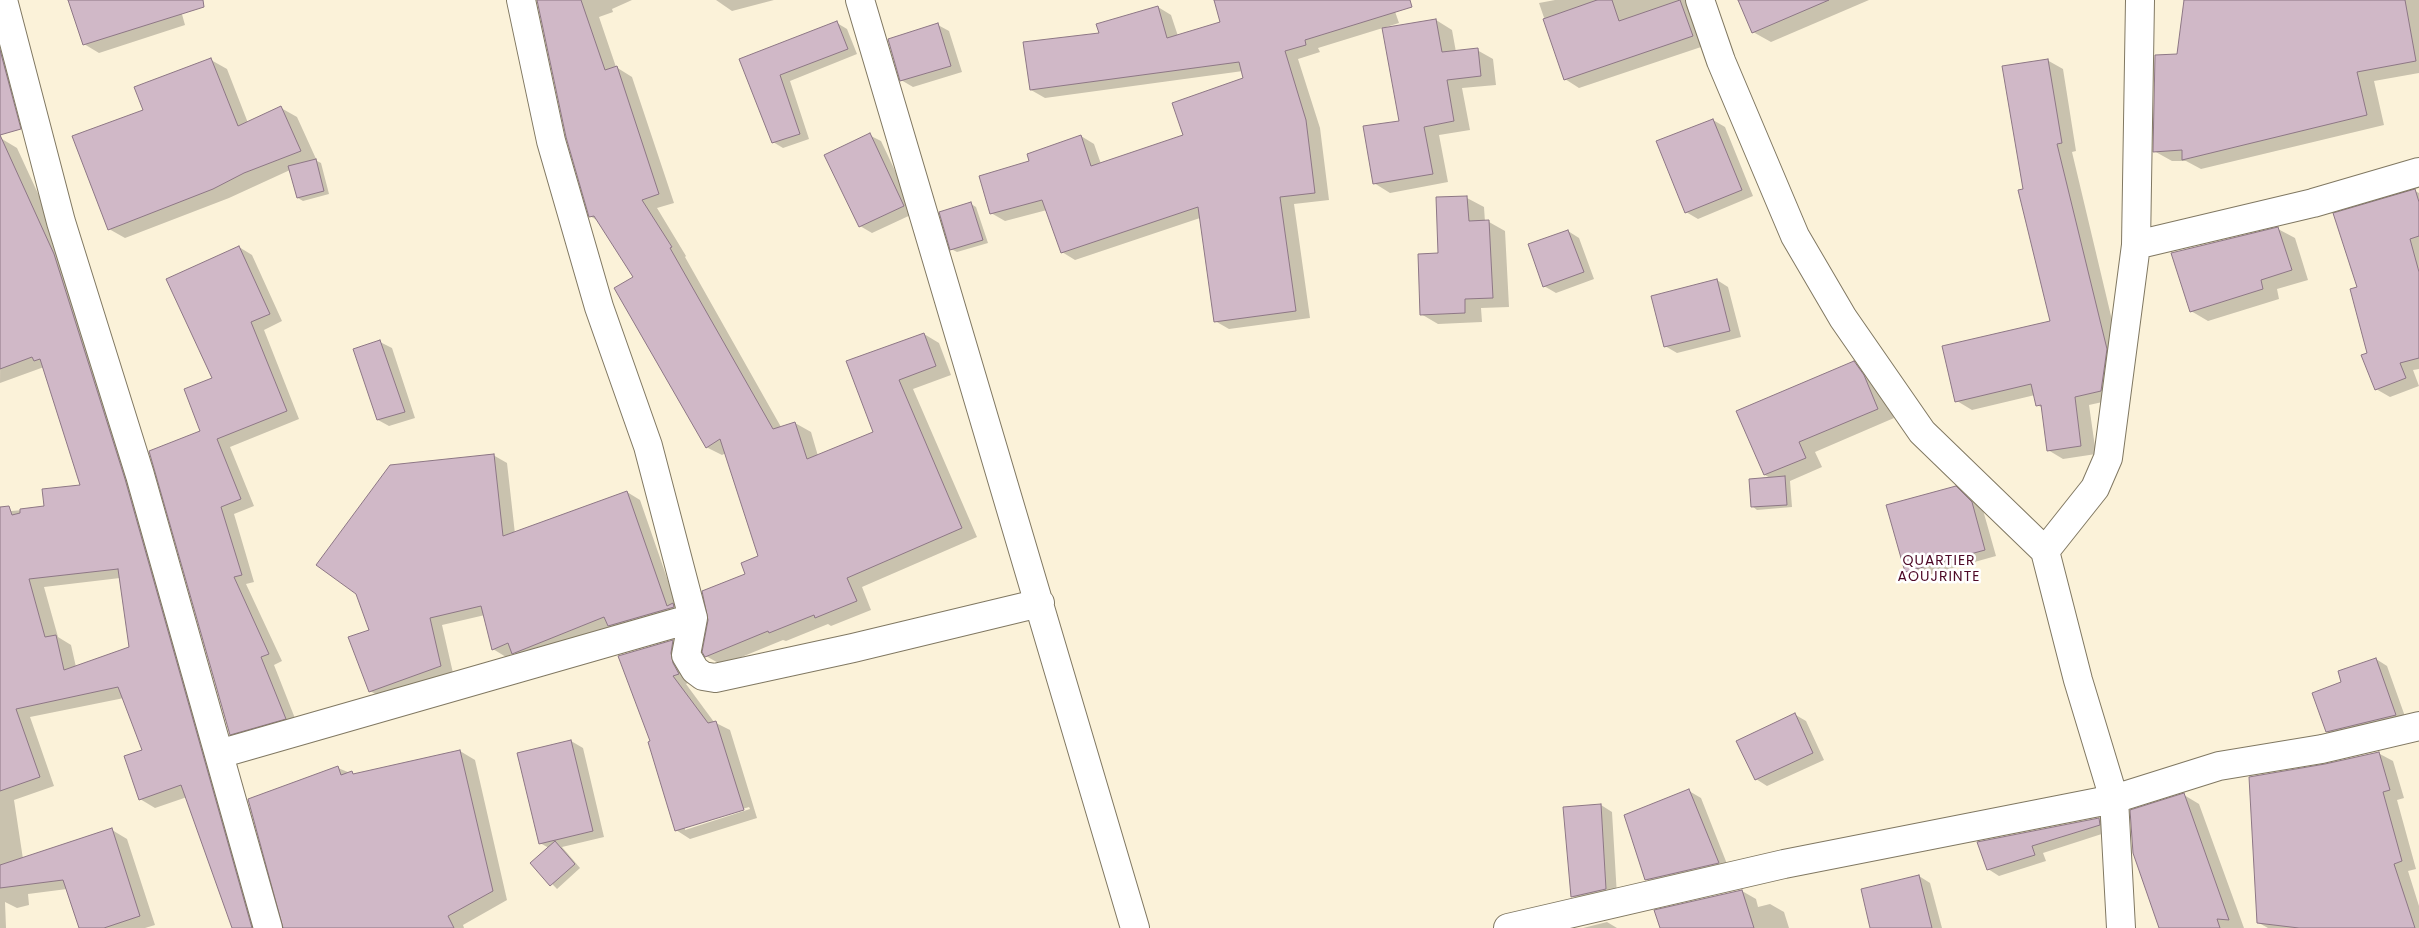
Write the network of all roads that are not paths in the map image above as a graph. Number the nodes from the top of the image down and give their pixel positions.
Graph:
1 (3, 0) edge
2 (521, 0) edge
3 (860, 0) edge
4 (1700, 0) edge
5 (2140, 0) edge
6 (2419, 172) edge
7 (2136, 245) junction
8 (2045, 552) junction
9 (1040, 603) junction
10 (693, 618) junction
11 (2419, 726) edge
12 (219, 754) junction
13 (2114, 799) junction
14 (268, 928) edge
15 (1135, 928) edge
16 (1508, 928) edge
17 (2121, 928) edge

1 - 12 street
2 - 10 street
3 - 9 street
4 - 8 street
5 - 7 street
6 - 7 street
7 - 8 street
8 - 13 street
9 - 10 street
9 - 15 street
10 - 12 street
11 - 13 street
12 - 14 street
13 - 16 street
13 - 17 street

